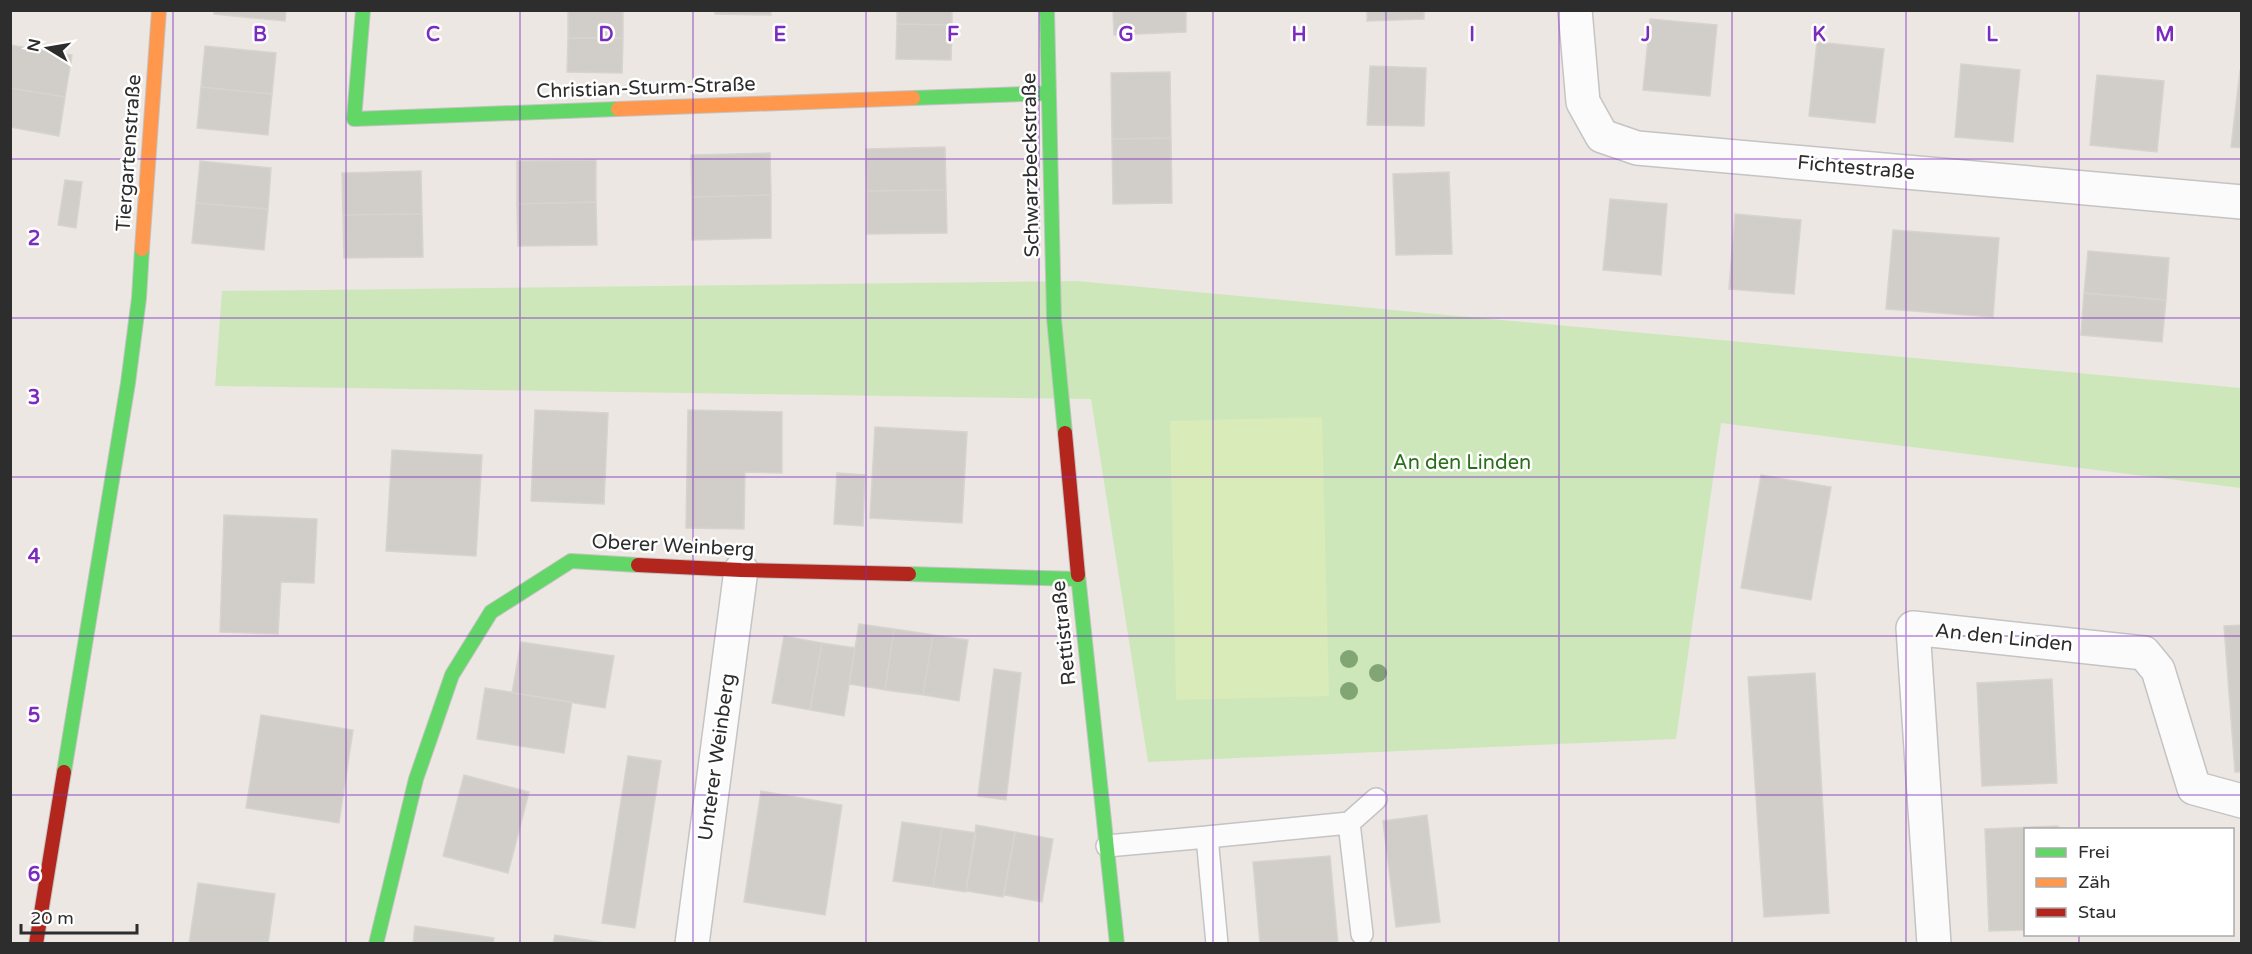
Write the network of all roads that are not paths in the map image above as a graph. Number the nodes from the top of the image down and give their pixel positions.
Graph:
1 (159, 10) edge
2 (363, 10) edge
3 (1047, 10) edge
4 (1575, 10) edge
5 (1049, 93) junction
6 (2241, 202) edge
7 (1054, 319) joint
8 (741, 570) junction
9 (1078, 579) junction
10 (1376, 799) dead end
11 (2241, 801) edge
12 (1349, 823) junction
13 (1207, 837) junction
14 (1107, 846) junction
15 (1362, 934) dead end
16 (36, 944) edge
17 (376, 944) edge
18 (692, 944) edge
19 (1117, 944) edge
20 (1217, 944) edge
21 (1934, 944) edge

1 - 16 street, Tiergartenstraße
2 - 5 street, Christian-Sturm-Straße
3 - 5 street, Schwarzbeckstraße
4 - 6 street, Fichtestraße
5 - 7 street, Schwarzbeckstraße
7 - 9 street, Rettistraße
8 - 9 street, Oberer Weinberg
8 - 17 street, Oberer Weinberg
8 - 18 street, Unterer Weinberg
9 - 14 street, Rettistraße
10 - 12 lane
11 - 21 street, An den Linden
12 - 13 lane
12 - 15 lane
13 - 14 lane
13 - 20 lane
14 - 19 street, Rettistraße

